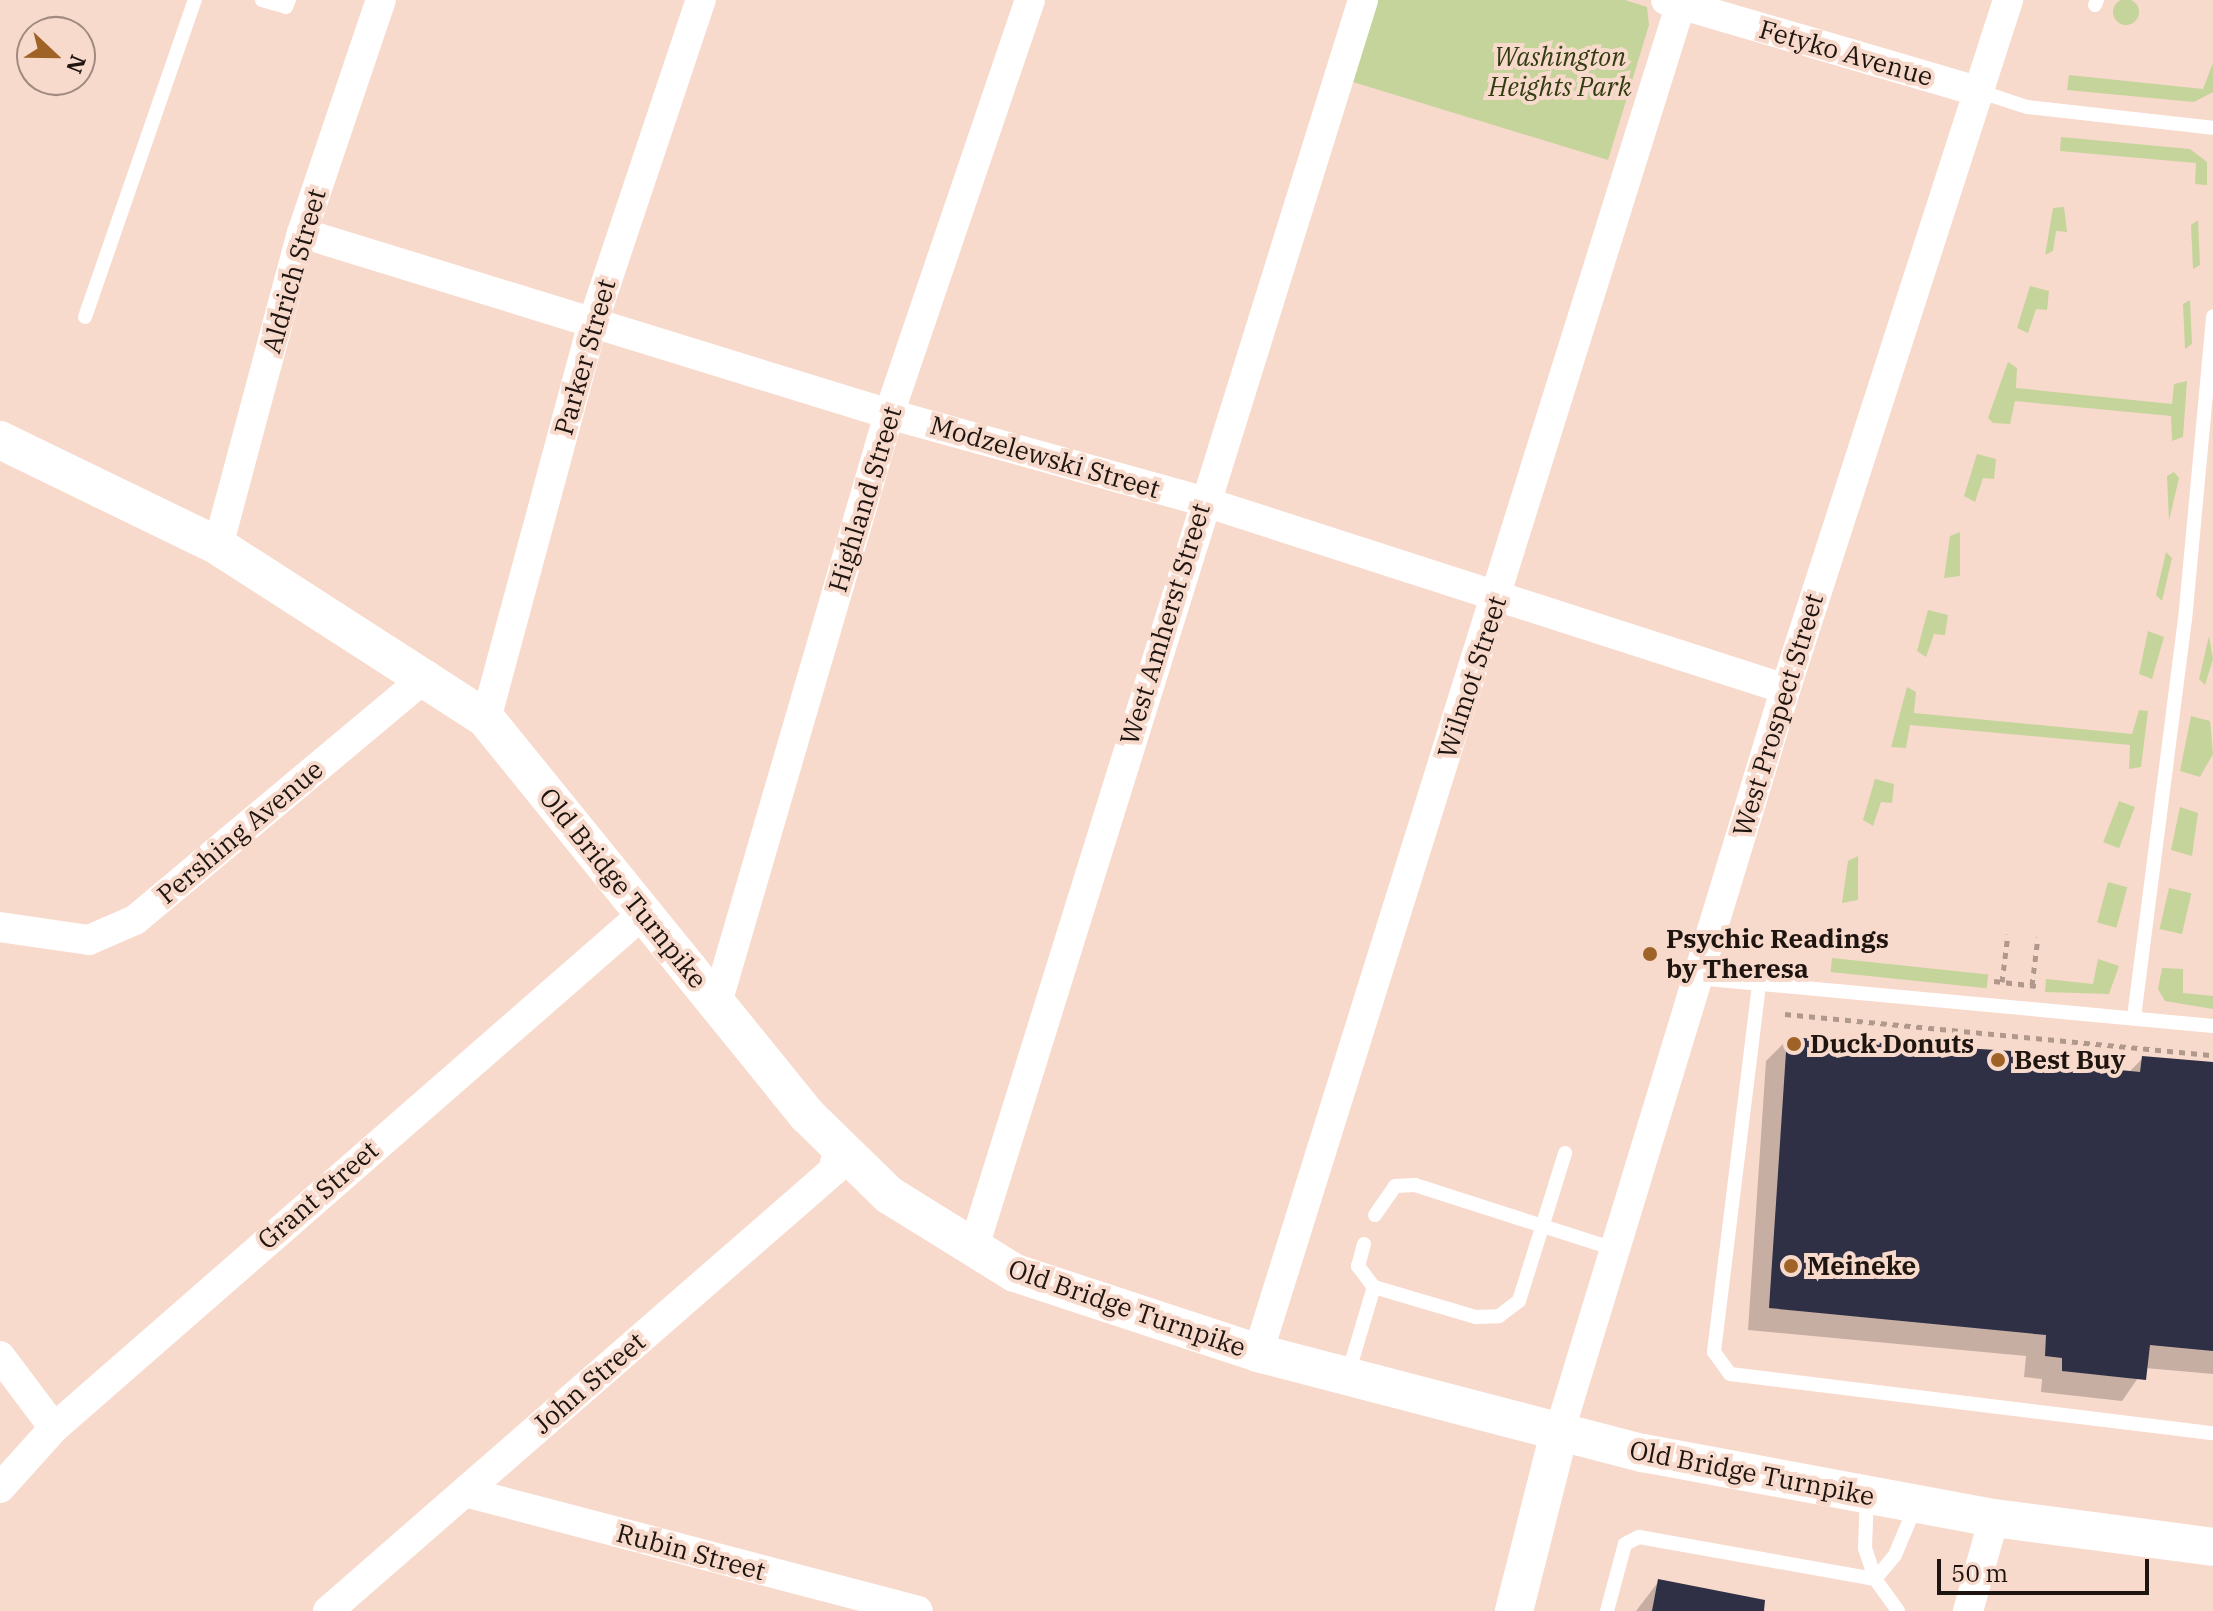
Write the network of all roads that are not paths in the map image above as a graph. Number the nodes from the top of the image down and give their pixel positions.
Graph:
1 (195, 0) edge
2 (262, 0) edge
3 (289, 0) edge
4 (381, 0) edge
5 (701, 0) edge
6 (1030, 0) edge
7 (1363, 0) edge
8 (2008, 0) edge
9 (1676, 2) edge
10 (1981, 92) junction
11 (2213, 128) edge
12 (302, 233) junction
13 (2213, 316) edge
14 (85, 317) dead end
15 (593, 322) junction
16 (889, 414) junction
17 (0, 440) edge
18 (1202, 501) junction
19 (218, 546) junction
20 (1498, 596) junction
21 (427, 676) junction
22 (1785, 689) junction
23 (486, 719) junction
24 (645, 912) junction
25 (0, 927) edge
26 (1697, 978) junction
27 (1759, 985) junction
28 (717, 1003) junction
29 (2134, 1017) junction
30 (2213, 1026) edge
31 (839, 1147) junction
32 (1565, 1153) dead end
33 (1375, 1215) dead end
34 (1542, 1226) junction
35 (1364, 1244) dead end
36 (1614, 1249) junction
37 (973, 1250) junction
38 (1374, 1287) junction
39 (1258, 1353) junction
40 (0, 1356) edge
41 (1347, 1378) junction
42 (54, 1428) junction
43 (1559, 1433) junction
44 (2213, 1433) edge
45 (0, 1488) edge
46 (465, 1492) junction
47 (1867, 1495) junction
48 (1916, 1504) junction
49 (1994, 1518) junction
50 (2213, 1547) edge
51 (1875, 1579) junction
52 (848, 1603) edge
53 (328, 1611) edge
54 (918, 1611) edge
55 (1514, 1611) edge
56 (1607, 1611) edge
57 (1898, 1611) edge
58 (1968, 1611) edge

1 - 14 lane
2 - 3 lane
4 - 12 street, Aldrich Street
5 - 15 street, Parker Street
6 - 16 street, Highland Street
7 - 18 street, West Amherst Street
8 - 10 street, West Prospect Street
9 - 10 street, Fetyko Avenue
9 - 20 street, Wilmot Street
10 - 11 lane
10 - 22 street, West Prospect Street
12 - 15 street, Modzelewski Street
12 - 19 street, Aldrich Street
13 - 29 lane
15 - 16 street, Modzelewski Street
15 - 23 street, Parker Street
16 - 18 street, Modzelewski Street
16 - 28 street, Highland Street
17 - 19 street, Old Bridge Turnpike
18 - 20 street, Modzelewski Street
18 - 37 street, West Amherst Street
19 - 21 street, Old Bridge Turnpike
20 - 22 street, Modzelewski Street
20 - 39 street, Wilmot Street
21 - 23 street, Old Bridge Turnpike
21 - 25 street, Pershing Avenue
22 - 26 street, West Prospect Street
23 - 24 street, Old Bridge Turnpike
24 - 28 street, Old Bridge Turnpike
24 - 42 street, Grant Street
26 - 27 lane
26 - 36 street, West Prospect Street
27 - 29 lane
27 - 44 lane
28 - 31 street, Old Bridge Turnpike
29 - 30 lane
31 - 37 street, Old Bridge Turnpike
31 - 46 street, John Street
32 - 34 lane
33 - 34 lane
34 - 36 lane
34 - 38 lane
35 - 38 lane
36 - 43 street, West Prospect Street
37 - 39 street, Old Bridge Turnpike
38 - 41 lane
39 - 41 street, Old Bridge Turnpike
40 - 42 street
41 - 43 street, Old Bridge Turnpike
42 - 45 street, Grant Street
43 - 47 street, Old Bridge Turnpike
43 - 55 street
46 - 52 street, Rubin Street
46 - 53 street, John Street
47 - 48 street, Old Bridge Turnpike
47 - 51 lane
48 - 49 street, Old Bridge Turnpike
48 - 51 lane
49 - 50 street, Old Bridge Turnpike
49 - 58 street
51 - 56 lane
51 - 57 lane
52 - 54 street, Rubin Street

